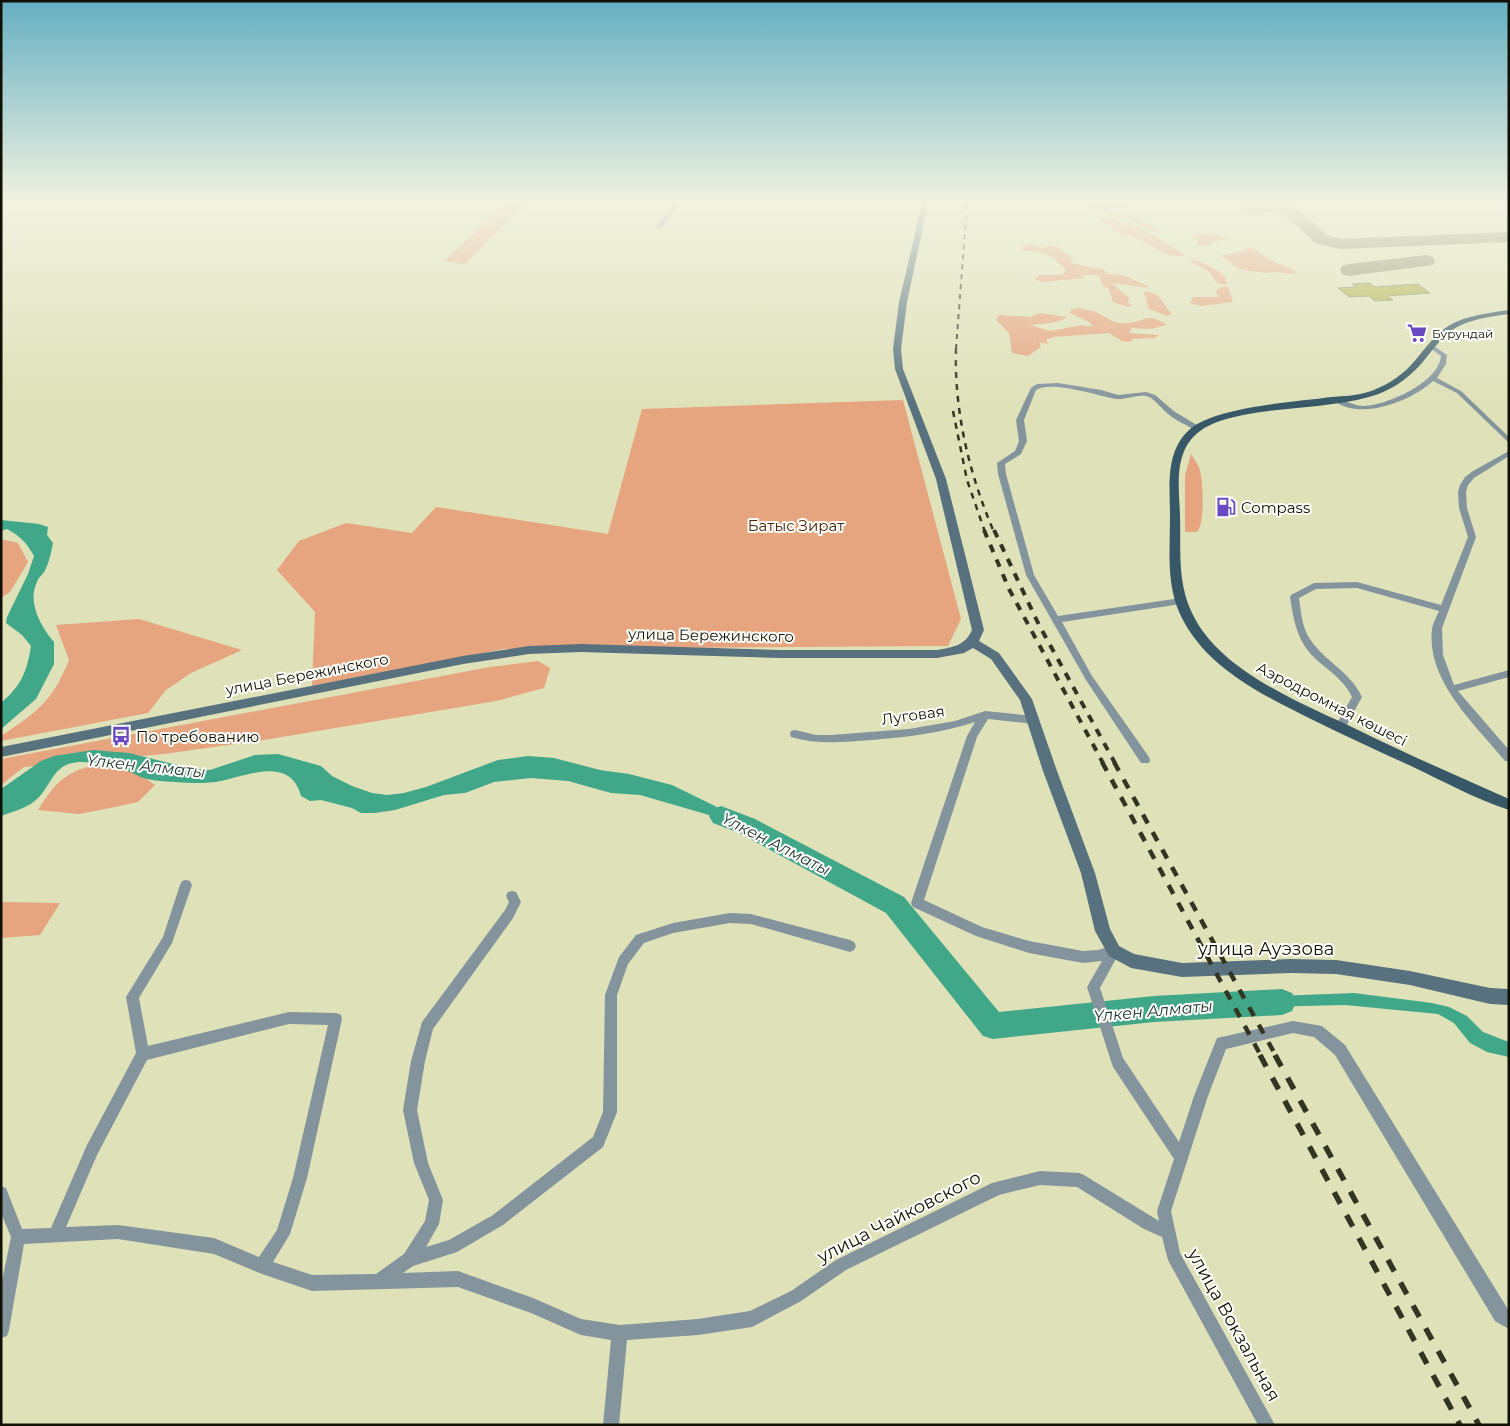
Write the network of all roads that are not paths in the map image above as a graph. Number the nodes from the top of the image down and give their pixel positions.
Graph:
1 (910, 271) edge
2 (1509, 312) edge
3 (1431, 346) junction
4 (1432, 378) junction
5 (1338, 401) junction
6 (1198, 428) junction
7 (1509, 441) edge
8 (1509, 453) edge
9 (1181, 601) junction
10 (1444, 609) junction
11 (1055, 620) junction
12 (973, 642) junction
13 (1509, 673) edge
14 (1451, 689) junction
15 (984, 715) junction
16 (1034, 720) junction
17 (1340, 727) junction
18 (795, 734) dead end
19 (1, 752) edge
20 (1509, 758) edge
21 (1145, 760) dead end
22 (1508, 804) edge
23 (186, 886) dead end
24 (512, 896) dead end
25 (850, 946) dead end
26 (1114, 951) junction
27 (1509, 997) edge
28 (143, 1054) junction
29 (1181, 1158) junction
30 (1, 1193) edge
31 (1168, 1232) junction
32 (55, 1235) junction
33 (18, 1237) junction
34 (409, 1260) junction
35 (262, 1266) junction
36 (381, 1280) junction
37 (1509, 1321) edge
38 (1, 1330) edge
39 (620, 1333) junction
40 (611, 1425) edge
41 (1267, 1425) edge

1 - 12 main road
2 - 3 main road, Аэродромная көшесі
3 - 4 street
3 - 5 main road, Аэродромная көшесі
4 - 5 street
4 - 7 street
5 - 6 main road, Аэродромная көшесі
6 - 9 main road, Аэродромная көшесі
6 - 11 street
8 - 10 street
9 - 11 street
9 - 17 main road, Аэродромная көшесі
10 - 14 street
10 - 17 street
11 - 21 street
12 - 16 main road
12 - 19 main road, улица Бережинского
13 - 14 street
14 - 20 street
15 - 16 street, Луговая
15 - 18 street, Луговая
15 - 26 street
16 - 26 main road
17 - 22 main road, Аэродромная көшесі
23 - 28 street
24 - 34 street
25 - 34 street
26 - 27 main road, улица Ауэзова
26 - 29 street
28 - 32 street
28 - 35 street
29 - 31 street, улица Вокзальная
29 - 37 street, улица Вокзальная
30 - 33 street
31 - 39 street, улица Чайковского
31 - 41 street, улица Вокзальная
32 - 33 street, улица Чайковского
32 - 35 street, улица Чайковского
33 - 38 street
34 - 36 street
35 - 36 street, улица Чайковского
36 - 39 street, улица Чайковского
39 - 40 street

